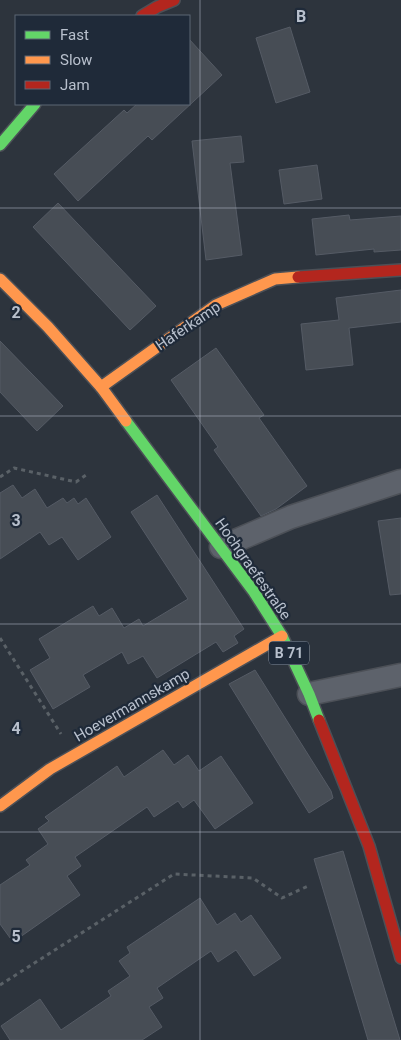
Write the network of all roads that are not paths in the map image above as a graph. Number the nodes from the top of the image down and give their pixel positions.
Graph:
1 (174, 0) edge
2 (144, 15) edge
3 (34, 105) edge
4 (0, 144) edge
5 (401, 270) edge
6 (0, 279) edge
7 (101, 387) junction
8 (401, 481) edge
9 (221, 547) junction
10 (282, 636) junction
11 (401, 675) edge
12 (309, 694) junction
13 (0, 806) edge
14 (401, 958) edge

1 - 2 main road
3 - 4 main road
5 - 7 main road, Haferkamp
6 - 7 main road, Hochgraefestraße / B 71
7 - 9 main road, Hochgraefestraße / B 71
8 - 9 street
9 - 10 main road, Hochgraefestraße / B 71
10 - 12 main road, Hochgraefestraße / B 71
10 - 13 main road, Hoevermannskamp
11 - 12 street
12 - 14 main road, Hochgraefestraße / B 71

